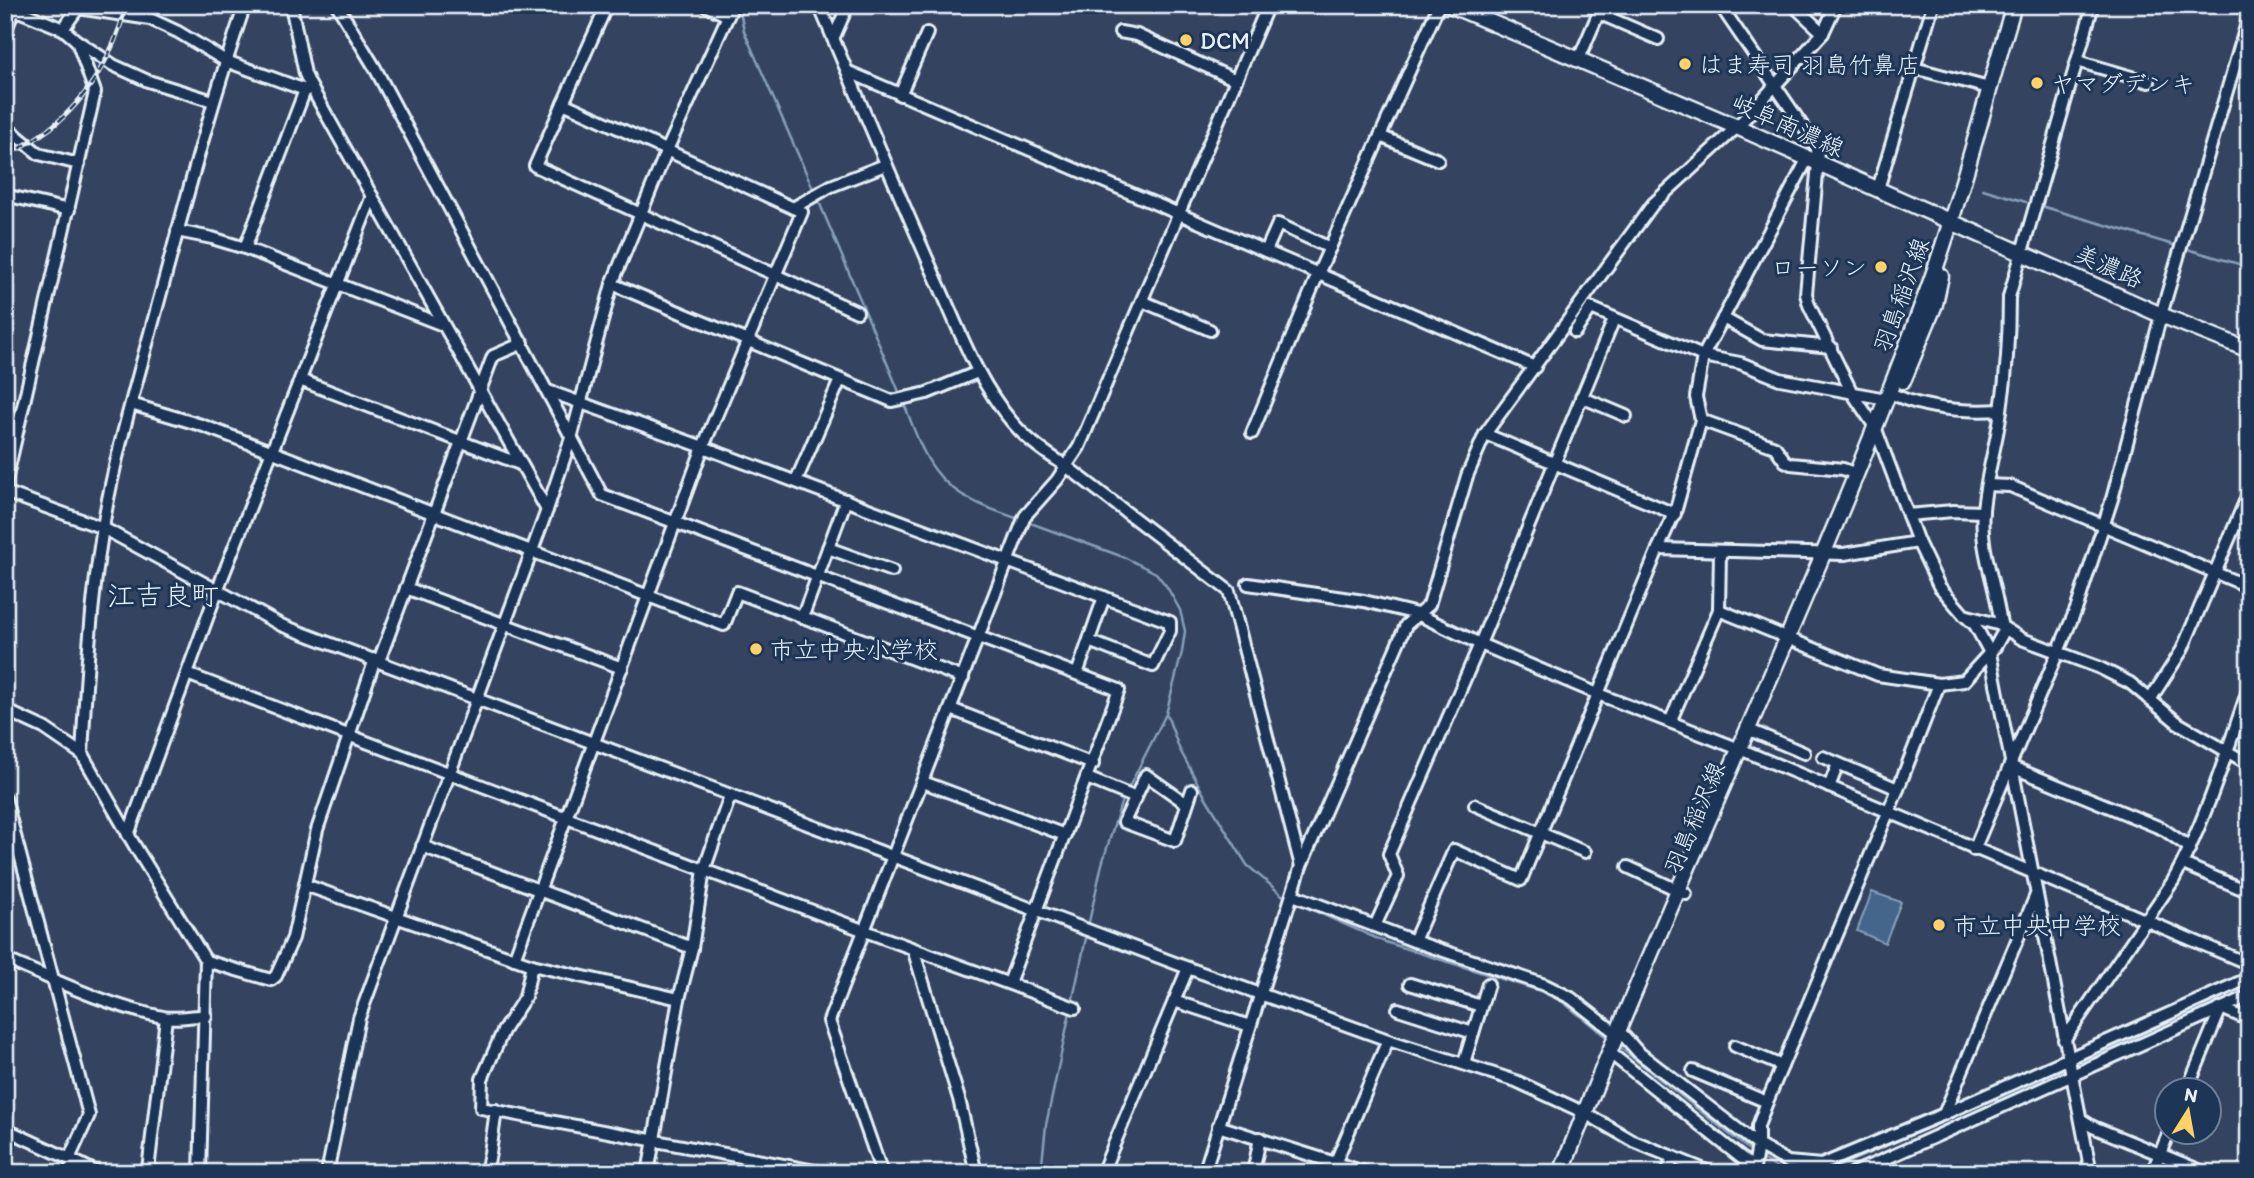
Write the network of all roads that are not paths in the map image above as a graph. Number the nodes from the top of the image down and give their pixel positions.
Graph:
1 (245, 5) edge
2 (291, 5) edge
3 (337, 5) edge
4 (607, 5) edge
5 (705, 5) edge
6 (819, 5) edge
7 (848, 5) edge
8 (1268, 5) edge
9 (1439, 5) edge
10 (1450, 5) edge
11 (1720, 5) edge
12 (1933, 5) edge
13 (2014, 5) edge
14 (2093, 5) edge
15 (2233, 5) edge
16 (1794, 6) edge
17 (1835, 6) edge
18 (1600, 9) edge
19 (2249, 9) edge
20 (12, 10) edge
21 (730, 11) edge
22 (2249, 16) edge
23 (63, 29) junction
24 (5, 32) edge
25 (1121, 32) dead end
26 (927, 33) dead end
27 (1823, 33) junction
28 (833, 38) junction
29 (1658, 39) dead end
30 (76, 41) junction
31 (226, 61) junction
32 (1578, 61) junction
33 (2077, 61) junction
34 (1914, 68) junction
35 (849, 72) junction
36 (1236, 80) junction
37 (2149, 82) dead end
38 (1774, 86) junction
39 (308, 88) junction
40 (1989, 88) junction
41 (900, 95) junction
42 (213, 101) junction
43 (563, 103) junction
44 (5, 126) edge
45 (1737, 127) junction
46 (1380, 136) junction
47 (667, 150) junction
48 (1438, 160) dead end
49 (1813, 161) junction
50 (79, 164) junction
51 (886, 165) junction
52 (1878, 189) junction
53 (5, 195) edge
54 (372, 195) junction
55 (793, 208) junction
56 (69, 210) junction
57 (640, 214) junction
58 (1178, 214) junction
59 (1951, 223) junction
60 (177, 231) junction
61 (245, 248) junction
62 (1330, 248) junction
63 (1266, 251) junction
64 (2022, 252) junction
65 (1318, 274) junction
66 (776, 275) junction
67 (612, 284) junction
68 (337, 285) junction
69 (1142, 301) junction
70 (856, 312) dead end
71 (2161, 315) junction
72 (1723, 318) junction
73 (1614, 319) junction
74 (443, 325) junction
75 (1210, 330) dead end
76 (1575, 331) dead end
77 (748, 342) junction
78 (523, 343) junction
79 (1831, 346) junction
80 (2249, 350) edge
81 (1703, 356) junction
82 (1535, 367) junction
83 (978, 372) junction
84 (300, 380) junction
85 (840, 380) junction
86 (480, 391) junction
87 (548, 391) junction
88 (1852, 391) junction
89 (1581, 397) junction
90 (1892, 398) junction
91 (580, 402) junction
92 (131, 404) junction
93 (2001, 410) junction
94 (1626, 416) dead end
95 (1701, 420) junction
96 (1252, 433) dead end
97 (1877, 433) junction
98 (572, 435) junction
99 (1485, 435) junction
100 (461, 441) junction
101 (703, 447) junction
102 (273, 452) junction
103 (1554, 463) junction
104 (520, 464) junction
105 (1066, 466) junction
106 (1856, 474) junction
107 (796, 481) junction
108 (5, 485) edge
109 (1987, 485) junction
110 (5, 492) edge
111 (2249, 492) edge
112 (846, 500) junction
113 (547, 510) junction
114 (1983, 512) junction
115 (434, 513) junction
116 (1675, 514) junction
117 (1909, 515) junction
118 (677, 521) junction
119 (2103, 526) junction
120 (103, 528) junction
121 (1918, 542) junction
122 (828, 548) junction
123 (1658, 549) junction
124 (532, 551) junction
125 (1720, 552) junction
126 (1828, 552) junction
127 (1008, 561) junction
128 (892, 571) dead end
129 (2214, 572) junction
130 (818, 575) junction
131 (1248, 584) dead end
132 (2249, 587) edge
133 (406, 588) junction
134 (217, 591) junction
135 (649, 596) junction
136 (1104, 597) junction
137 (1719, 610) junction
138 (1418, 614) junction
139 (1964, 615) junction
140 (802, 618) junction
141 (505, 624) junction
142 (2003, 626) junction
143 (979, 636) junction
144 (1791, 640) junction
145 (1089, 641) junction
146 (1480, 644) junction
147 (2057, 652) junction
148 (1990, 653) junction
149 (377, 660) junction
150 (622, 668) junction
151 (187, 674) junction
152 (1077, 674) junction
153 (963, 678) junction
154 (1939, 684) junction
155 (2249, 687) edge
156 (1598, 694) junction
157 (477, 698) junction
158 (2150, 700) junction
159 (951, 709) junction
160 (5, 710) edge
161 (1670, 722) junction
162 (1751, 731) junction
163 (348, 735) junction
164 (593, 743) junction
165 (2226, 750) junction
166 (1742, 751) junction
167 (1804, 753) dead end
168 (82, 754) junction
169 (1823, 757) dead end
170 (2011, 763) junction
171 (1093, 764) junction
172 (1838, 764) junction
173 (2249, 764) edge
174 (449, 773) junction
175 (1087, 778) junction
176 (923, 782) junction
177 (1829, 787) junction
178 (1898, 789) junction
179 (1192, 790) dead end
180 (730, 796) junction
181 (5, 798) edge
182 (1136, 798) junction
183 (1187, 804) junction
184 (1475, 805) dead end
185 (1888, 812) junction
186 (566, 818) junction
187 (1541, 834) junction
188 (128, 835) junction
189 (1065, 835) junction
190 (422, 846) junction
191 (2190, 848) junction
192 (1973, 850) junction
193 (1585, 852) dead end
194 (894, 858) junction
195 (2183, 864) junction
196 (1301, 866) junction
197 (1628, 867) dead end
198 (704, 870) junction
199 (2032, 874) junction
200 (305, 885) junction
201 (539, 890) junction
202 (1682, 892) junction
203 (2249, 892) edge
204 (2036, 895) junction
205 (1292, 899) junction
206 (1036, 911) junction
207 (395, 918) junction
208 (2146, 920) junction
209 (1375, 926) junction
210 (865, 931) junction
211 (1414, 941) junction
212 (692, 948) junction
213 (913, 948) junction
214 (5, 959) edge
215 (514, 959) junction
216 (206, 961) junction
217 (2249, 964) edge
218 (532, 965) junction
219 (1188, 968) junction
220 (2249, 978) edge
221 (54, 979) junction
222 (1009, 983) junction
223 (1410, 984) dead end
224 (1488, 984) dead end
225 (1260, 995) junction
226 (2249, 996) edge
227 (679, 999) junction
228 (1174, 1001) junction
229 (1481, 1006) junction
230 (1075, 1007) dead end
231 (2221, 1008) junction
232 (1398, 1009) dead end
233 (206, 1016) junction
234 (166, 1018) junction
235 (2249, 1020) edge
236 (1250, 1026) junction
237 (1473, 1033) junction
238 (1388, 1040) junction
239 (2064, 1040) junction
240 (1616, 1045) junction
241 (1735, 1046) dead end
242 (1464, 1063) junction
243 (1782, 1066) junction
244 (2071, 1066) junction
245 (1693, 1070) dead end
246 (2192, 1076) edge
247 (1767, 1102) junction
248 (496, 1110) junction
249 (1944, 1114) junction
250 (1589, 1115) junction
251 (2082, 1120) junction
252 (1218, 1126) junction
253 (5, 1129) edge
254 (1260, 1138) junction
255 (654, 1141) junction
256 (2163, 1146) edge
257 (2160, 1154) junction
258 (1673, 1157) junction
259 (1756, 1159) edge
260 (71, 1160) junction
261 (1883, 1160) junction
262 (1335, 1161) junction
263 (773, 1168) edge
264 (148, 1170) junction
265 (68, 1173) edge
266 (98, 1173) edge
267 (127, 1173) edge
268 (160, 1173) edge
269 (200, 1173) edge
270 (327, 1173) edge
271 (486, 1173) edge
272 (648, 1173) edge
273 (826, 1173) edge
274 (882, 1173) edge
275 (976, 1173) edge
276 (1102, 1173) edge
277 (1204, 1173) edge
278 (1253, 1173) edge
279 (1331, 1173) edge
280 (1367, 1173) edge
281 (1561, 1173) edge
282 (1571, 1173) edge
283 (1667, 1173) edge
284 (1712, 1173) edge
285 (1853, 1173) edge
286 (1877, 1173) edge
287 (2091, 1173) edge
288 (2152, 1173) edge
289 (2206, 1173) edge

1 - 31 street
2 - 39 street
3 - 78 street
4 - 43 street
5 - 21 street
6 - 28 street
7 - 28 street
8 - 36 street
9 - 46 street
10 - 32 main road, 岐阜南濃線
11 - 38 street
12 - 34 street
13 - 40 main road, 羽島稲沢線
14 - 33 street
15 - 19 street
16 - 27 street
17 - 27 street
18 - 29 street
18 - 32 street
20 - 23 street
20 - 24 street
21 - 47 street
22 - 71 street
23 - 30 street
23 - 31 street
25 - 36 street
26 - 41 street
27 - 38 street
28 - 35 street
30 - 42 street
30 - 50 street
31 - 39 street
31 - 42 street
32 - 45 main road, 岐阜南濃線
33 - 37 street
33 - 64 street
34 - 40 street
34 - 52 street
35 - 41 street
35 - 51 street
36 - 58 street
38 - 45 street
38 - 49 street
39 - 54 street
39 - 61 street
40 - 59 main road, 羽島稲沢線
41 - 58 street
42 - 60 street
43 - 47 street
43 - 57 street
44 - 50 street
45 - 49 main road, 岐阜南濃線
45 - 82 street
46 - 48 street
46 - 62 street
47 - 55 street
47 - 57 street
49 - 52 main road, 岐阜南濃線
49 - 72 street
49 - 79 street
50 - 56 street
51 - 55 street
51 - 83 street
52 - 59 main road, 岐阜南濃線
53 - 56 street
54 - 68 street
54 - 74 street
55 - 66 street
56 - 108 street
57 - 66 street
57 - 67 street
58 - 63 street
58 - 69 street
59 - 64 main road, 美濃路
59 - 90 main road, 羽島稲沢線
60 - 61 street
60 - 92 street
61 - 68 street
62 - 63 street
62 - 65 street
63 - 65 street
64 - 71 main road, 美濃路
64 - 93 street
65 - 82 street
65 - 96 street
66 - 70 street
66 - 77 street
67 - 77 street
67 - 91 street
68 - 74 street
68 - 84 street
69 - 75 street
69 - 105 street
71 - 80 main road, 美濃路
71 - 119 street
72 - 79 street
72 - 81 street
73 - 76 street
73 - 81 street
73 - 89 street
74 - 86 street
77 - 85 street
77 - 101 street
78 - 86 street
78 - 87 street
79 - 88 street
81 - 88 street
81 - 95 street
82 - 99 street
83 - 85 street
83 - 105 street
84 - 100 street
84 - 102 street
85 - 107 street
86 - 100 street
86 - 104 street
87 - 91 street
87 - 98 street
88 - 90 street
88 - 97 street
89 - 94 street
89 - 103 street
90 - 93 street
90 - 97 main road, 羽島稲沢線
91 - 98 street
91 - 101 street
92 - 102 street
92 - 120 street
93 - 109 street
95 - 106 street
95 - 116 street
97 - 106 main road, 羽島稲沢線
97 - 117 street
97 - 126 main road, 羽島稲沢線
98 - 113 street
98 - 118 street
99 - 103 street
99 - 138 street
100 - 104 street
100 - 115 street
101 - 107 street
101 - 118 street
102 - 115 street
102 - 134 street
103 - 116 street
103 - 146 street
104 - 113 street
105 - 127 street
105 - 196 street
106 - 126 main road, 羽島稲沢線
107 - 112 street
109 - 114 street
109 - 119 street
110 - 120 street
111 - 129 street
112 - 122 street
112 - 127 street
113 - 124 street
114 - 117 street
114 - 142 street
115 - 124 street
115 - 133 street
116 - 123 street
117 - 121 street
118 - 130 street
118 - 135 street
119 - 129 street
119 - 147 street
120 - 134 street
120 - 168 street
121 - 126 street
121 - 139 street
122 - 128 street
122 - 130 street
123 - 125 street
123 - 156 street
124 - 135 street
124 - 141 street
125 - 126 street
125 - 137 street
126 - 144 main road, 羽島稲沢線
127 - 136 street
127 - 143 street
129 - 132 street
129 - 158 street
130 - 140 street
130 - 143 street
131 - 138 street
133 - 141 street
133 - 149 street
134 - 149 street
134 - 151 street
135 - 140 street
135 - 150 street
136 - 145 street
136 - 145 street
137 - 144 street
137 - 161 street
138 - 146 street
138 - 196 street
139 - 142 street
139 - 148 street
140 - 153 street
141 - 150 street
141 - 157 street
142 - 147 street
142 - 148 street
143 - 152 street
143 - 153 street
144 - 154 street
144 - 162 main road, 羽島稲沢線
145 - 152 street
146 - 156 street
146 - 209 street
147 - 158 street
147 - 170 street
148 - 154 street
148 - 170 street
149 - 157 street
149 - 163 street
150 - 164 street
151 - 163 street
151 - 188 street
152 - 171 street
153 - 159 street
154 - 178 street
155 - 165 street
156 - 161 street
156 - 187 street
157 - 164 street
157 - 174 street
158 - 165 street
159 - 171 street
159 - 176 street
160 - 168 street
161 - 166 street
162 - 166 main road, 羽島稲沢線
162 - 167 street
163 - 174 street
163 - 200 street
164 - 180 street
164 - 186 street
165 - 173 street
165 - 191 street
166 - 177 street
166 - 202 main road, 羽島稲沢線
168 - 188 street
169 - 172 street
170 - 191 street
170 - 192 street
170 - 199 street
171 - 175 street
172 - 177 street
172 - 178 street
174 - 186 street
174 - 190 street
175 - 182 street
175 - 189 street
176 - 189 street
176 - 194 street
177 - 185 street
178 - 185 street
179 - 183 street
180 - 194 street
180 - 198 street
181 - 221 street
182 - 183 street
182 - 183 street
184 - 187 street
185 - 192 street
185 - 243 street
186 - 198 street
186 - 201 street
187 - 193 street
187 - 211 street
188 - 216 street
189 - 206 street
190 - 201 street
190 - 207 street
191 - 195 street
192 - 199 street
194 - 206 street
194 - 210 street
195 - 203 street
195 - 208 street
196 - 205 street
197 - 202 street
198 - 210 street
198 - 212 street
199 - 204 street
199 - 208 street
200 - 207 street
200 - 216 street
201 - 212 street
201 - 215 street
202 - 240 main road, 羽島稲沢線
204 - 239 street
204 - 249 street
205 - 209 street
205 - 225 street
206 - 219 street
206 - 222 street
207 - 215 street
207 - 270 street
208 - 217 street
208 - 239 street
209 - 211 street
210 - 213 street
210 - 274 street
211 - 240 street
212 - 227 street
213 - 222 street
213 - 275 street
214 - 221 street
215 - 218 street
216 - 233 street
218 - 227 street
218 - 248 street
219 - 225 street
219 - 228 street
220 - 244 street
221 - 234 street
221 - 260 street
222 - 230 street
223 - 229 street
224 - 229 street
225 - 236 street
225 - 238 street
226 - 231 street
227 - 255 street
228 - 236 street
228 - 276 street
229 - 237 street
231 - 235 street
231 - 244 street
231 - 246 street
232 - 237 street
233 - 234 street
233 - 269 street
234 - 264 street
236 - 252 street
237 - 242 street
238 - 242 street
238 - 262 street
239 - 244 street
240 - 250 main road, 羽島稲沢線
240 - 259 street
240 - 259 street
241 - 243 street
242 - 250 street
243 - 247 street
244 - 249 street
244 - 251 street
244 - 261 street
245 - 247 street
247 - 259 street
248 - 255 street
248 - 271 street
249 - 259 street
250 - 258 street
250 - 281 main road, 羽島稲沢線
250 - 282 main road, 羽島稲沢線
251 - 257 street
251 - 287 street
252 - 254 street
252 - 277 street
253 - 260 street
254 - 262 street
254 - 278 street
255 - 263 street
255 - 272 street
256 - 257 street
257 - 288 street
257 - 289 street
258 - 283 street
258 - 284 street
260 - 265 street
260 - 266 street
261 - 285 street
261 - 286 street
262 - 279 street
262 - 280 street
263 - 273 street
264 - 267 street
264 - 268 street

